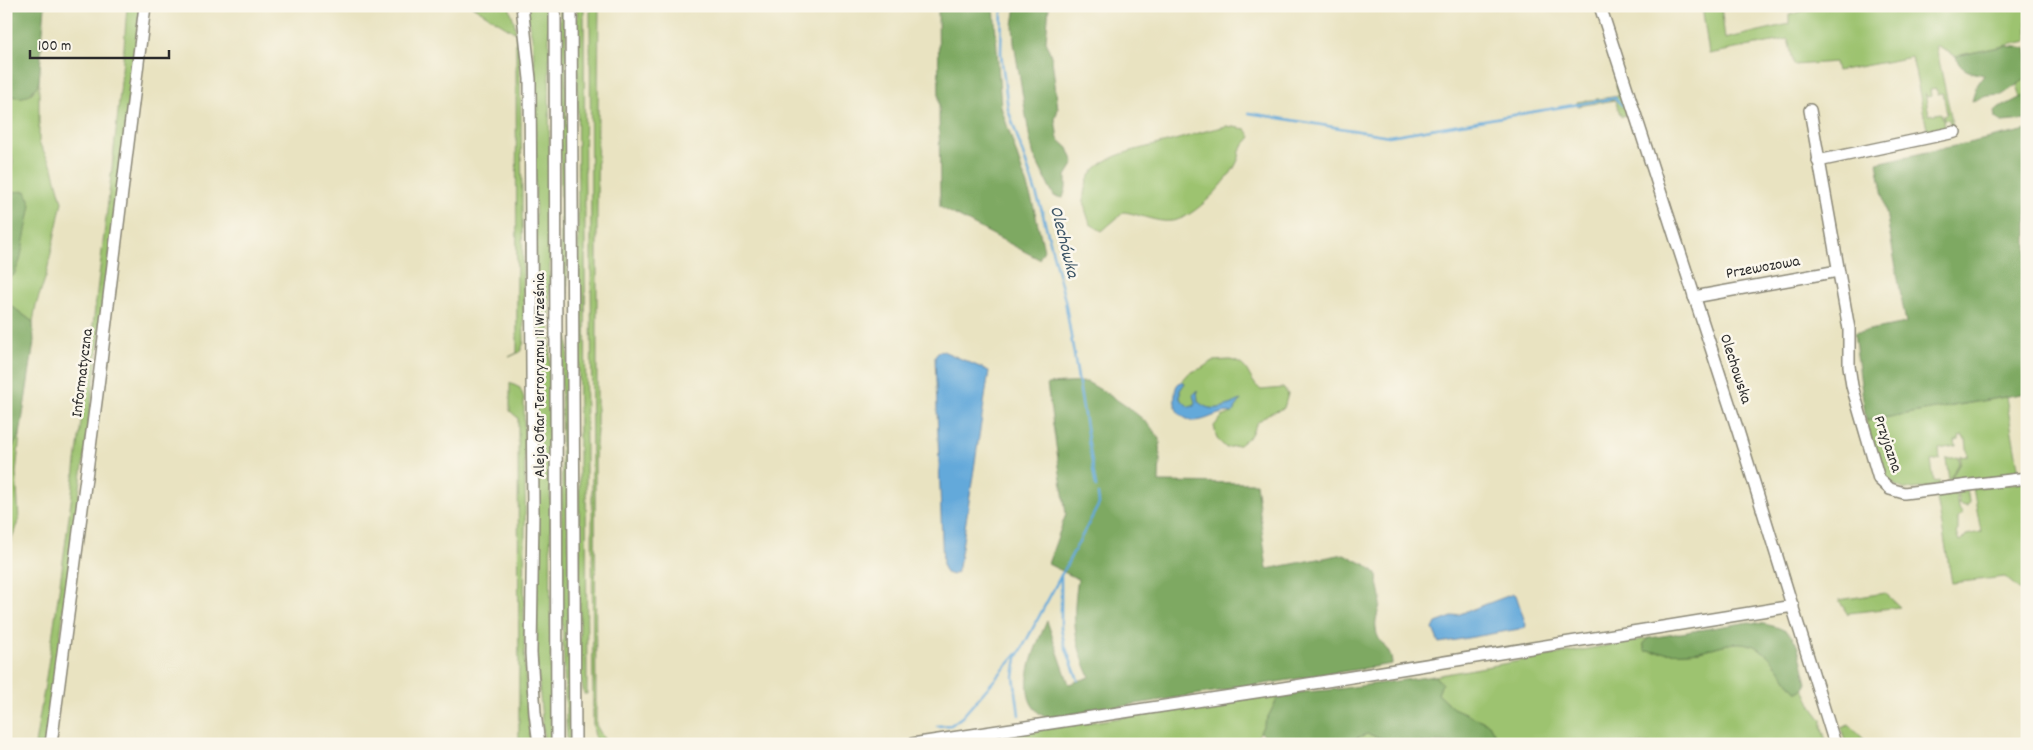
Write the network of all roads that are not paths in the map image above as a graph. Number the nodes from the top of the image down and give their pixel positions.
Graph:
1 (145, 6) edge
2 (515, 6) edge
3 (522, 6) edge
4 (555, 6) edge
5 (571, 6) edge
6 (1600, 6) edge
7 (524, 26) junction
8 (1810, 110) dead end
9 (1955, 132) dead end
10 (1818, 161) junction
11 (1838, 271) junction
12 (1694, 296) junction
13 (2027, 478) edge
14 (1793, 606) junction
15 (50, 744) edge
16 (539, 744) edge
17 (557, 744) edge
18 (575, 744) edge
19 (912, 744) edge
20 (1835, 744) edge

1 - 15 street, Informatyczna
2 - 7 street
3 - 7 street
4 - 17 street, Aleja Ofiar Terroryzmu 11 Września
5 - 18 street, Aleja Ofiar Terroryzmu 11 Września
6 - 12 street, Olechowska
7 - 16 street
8 - 10 street
9 - 10 street
10 - 11 street
11 - 12 street, Przewozowa
11 - 13 street, Przyjazna
12 - 14 street, Olechowska
14 - 19 street
14 - 20 street, Olechowska

